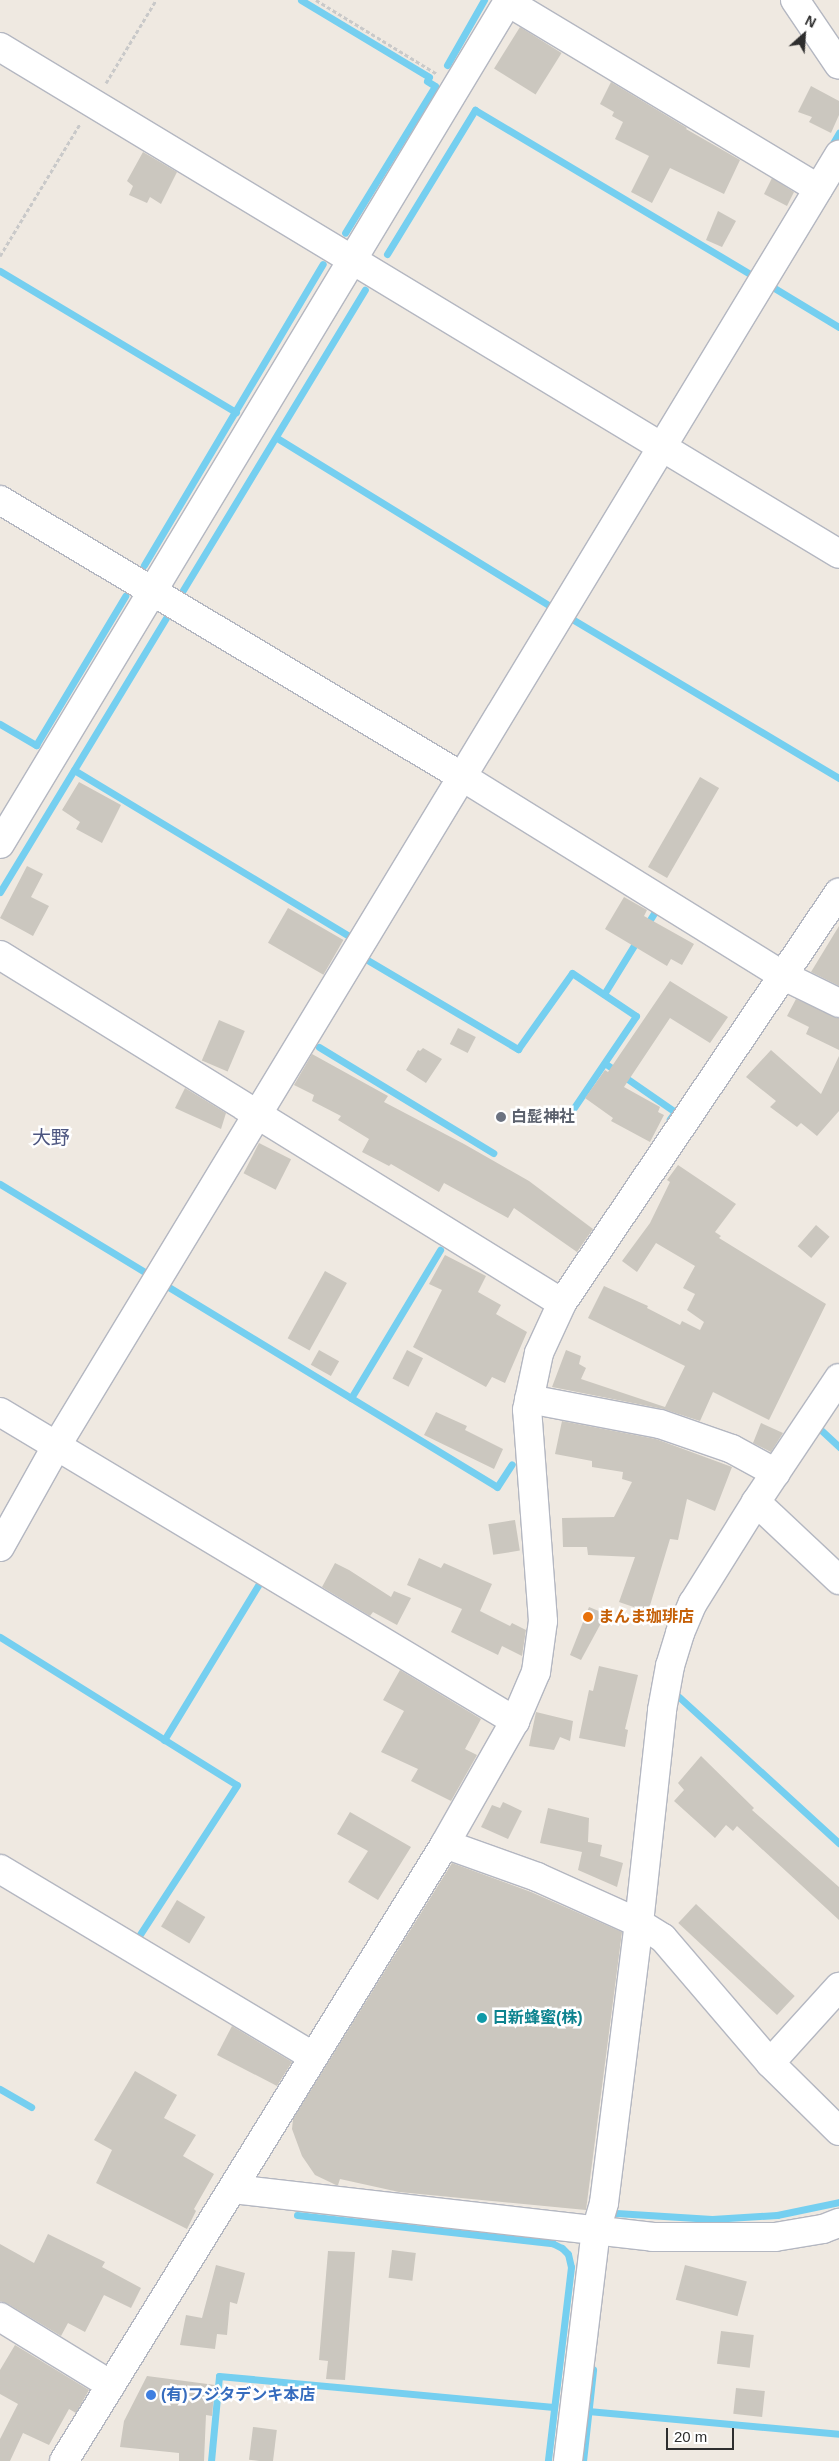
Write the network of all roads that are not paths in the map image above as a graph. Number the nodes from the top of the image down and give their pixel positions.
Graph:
1 (795, 0) edge
2 (509, 1) edge
3 (0, 46) edge
4 (839, 65) edge
5 (839, 155) edge
6 (818, 188) junction
7 (352, 260) junction
8 (661, 446) junction
9 (0, 500) edge
10 (839, 554) edge
11 (152, 592) junction
12 (461, 776) junction
13 (0, 844) edge
14 (839, 893) edge
15 (0, 955) edge
16 (784, 976) junction
17 (839, 1003) edge
18 (258, 1115) junction
19 (562, 1302) junction
20 (839, 1378) edge
21 (529, 1400) junction
22 (0, 1412) edge
23 (57, 1445) junction
24 (776, 1473) junction
25 (756, 1502) junction
26 (0, 1547) edge
27 (839, 1580) edge
28 (515, 1721) junction
29 (445, 1844) junction
30 (0, 1869) edge
31 (639, 1923) junction
32 (839, 1987) edge
33 (313, 2056) junction
34 (770, 2063) junction
35 (839, 2131) edge
36 (233, 2189) junction
37 (839, 2223) edge
38 (596, 2231) junction
39 (0, 2318) edge
40 (111, 2385) junction
41 (64, 2461) edge
42 (568, 2461) edge

1 - 4 street
2 - 6 street
2 - 7 street
3 - 7 street
5 - 6 street
6 - 8 street
7 - 8 street
7 - 11 street
8 - 10 street
8 - 12 street
9 - 11 street
11 - 12 street
11 - 13 street
12 - 16 street
12 - 18 street
14 - 16 street
15 - 18 street
16 - 17 street
16 - 19 street
18 - 19 street
18 - 23 street
19 - 21 street
20 - 24 street
21 - 24 street
21 - 28 street
22 - 23 street
23 - 26 street
23 - 28 street
24 - 25 street
25 - 27 street
25 - 31 street
28 - 29 street
29 - 31 street
29 - 33 street
30 - 33 street
31 - 34 street
31 - 38 street
32 - 34 street
33 - 36 street
34 - 35 street
36 - 38 street
36 - 40 street
37 - 38 street
38 - 42 street
39 - 40 street
40 - 41 street

